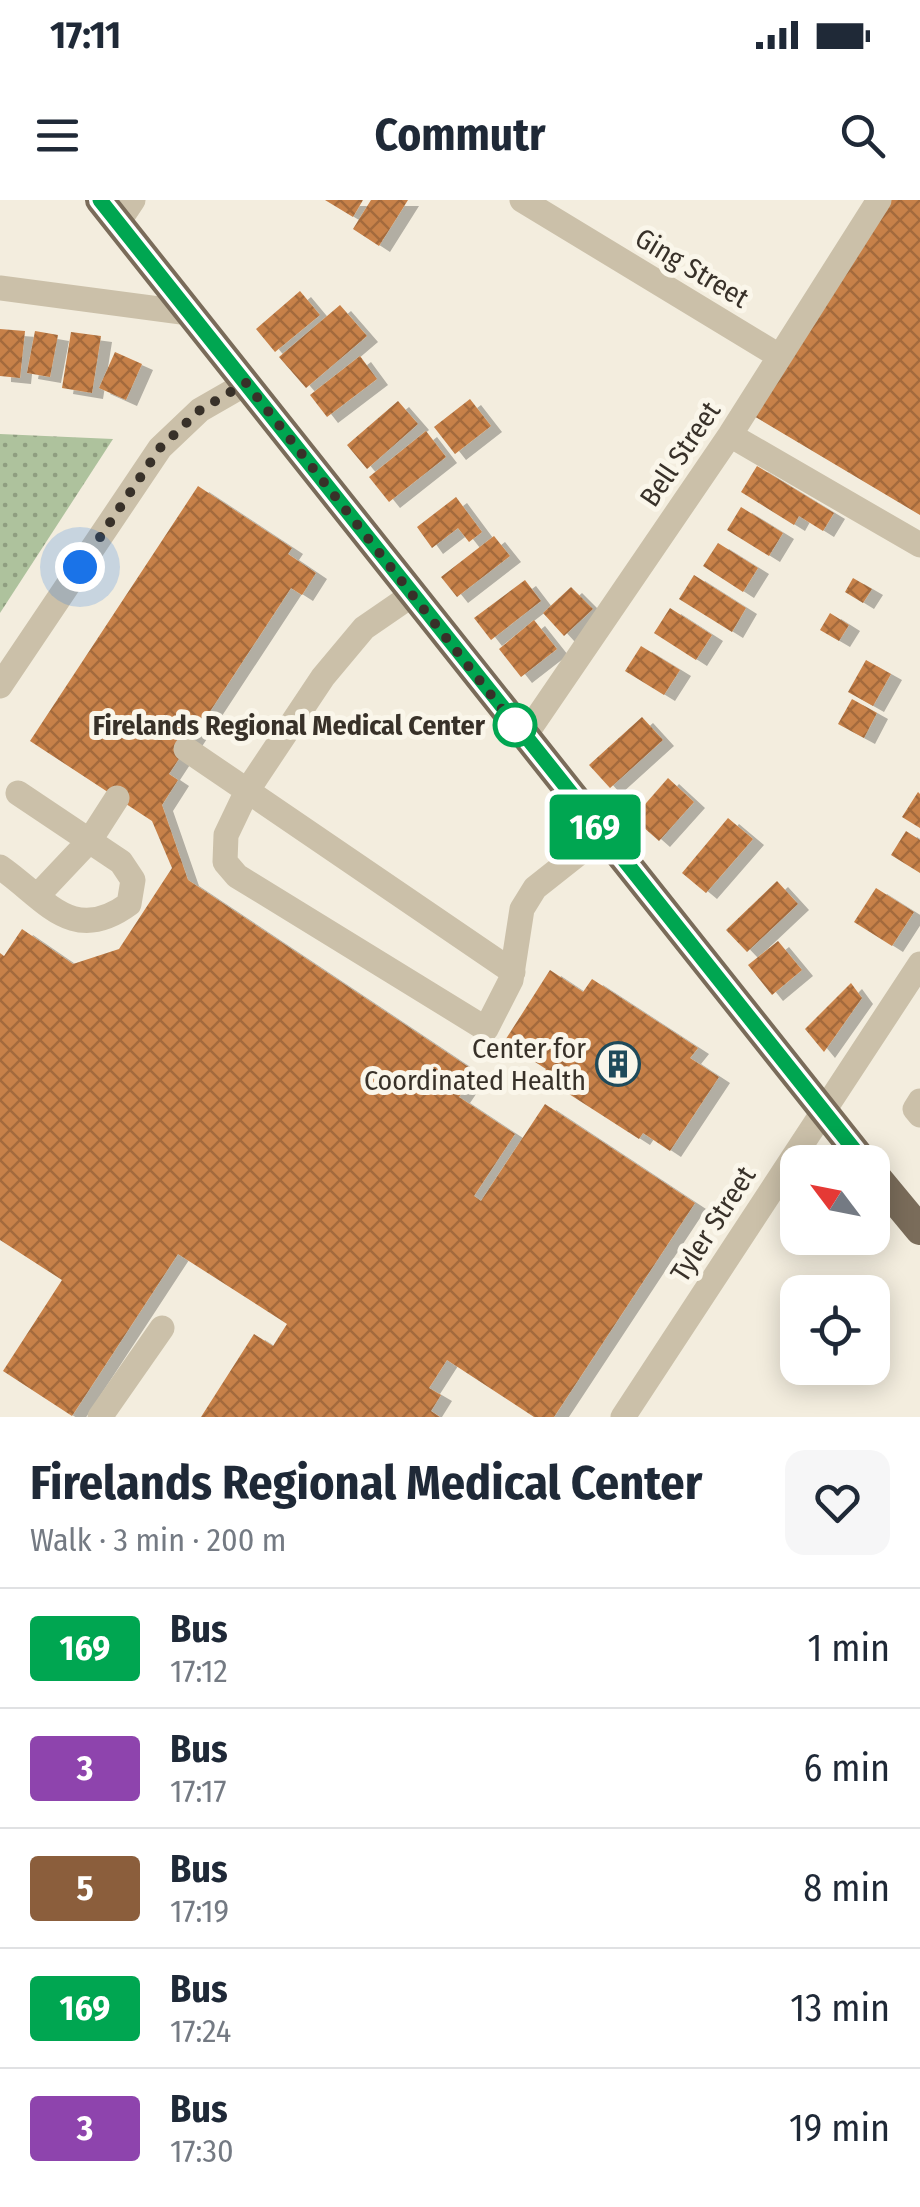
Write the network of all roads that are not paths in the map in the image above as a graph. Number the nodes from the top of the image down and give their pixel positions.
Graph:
1 (522, 200) edge
2 (880, 200) edge
3 (117, 208) edge
4 (0, 288) edge
5 (188, 313) junction
6 (779, 356) junction
7 (246, 383) junction
8 (730, 435) junction
9 (920, 545) edge
10 (412, 595) junction
11 (0, 686) edge
12 (524, 737) junction
13 (186, 749) dead end
14 (248, 791) junction
15 (18, 793) dead end
16 (117, 798) dead end
17 (602, 834) junction
18 (90, 840) junction
19 (0, 867) edge
20 (39, 894) junction
21 (513, 972) junction
22 (916, 979) edge
23 (920, 1101) edge
24 (822, 1112) junction
25 (920, 1114) edge
26 (850, 1145) edge
27 (890, 1194) edge
28 (920, 1230) edge
29 (162, 1328) dead end
30 (100, 1417) edge
31 (623, 1417) edge

1 - 6 street, Ging Street
2 - 6 street, Bell Street
3 - 5 main road
4 - 5 street
5 - 7 main road
6 - 8 street, Bell Street
7 - 10 main road
7 - 11 street
8 - 9 street
8 - 12 street, Bell Street
10 - 12 main road
10 - 14 street
12 - 17 main road
13 - 14 street
14 - 21 street
14 - 21 street
15 - 18 street
16 - 18 street
17 - 21 street
17 - 24 main road
18 - 20 street
18 - 20 street
19 - 20 street
22 - 24 street, Tyler Street
23 - 25 street
24 - 26 main road
24 - 31 street, Tyler Street
27 - 28 main road
29 - 30 street

